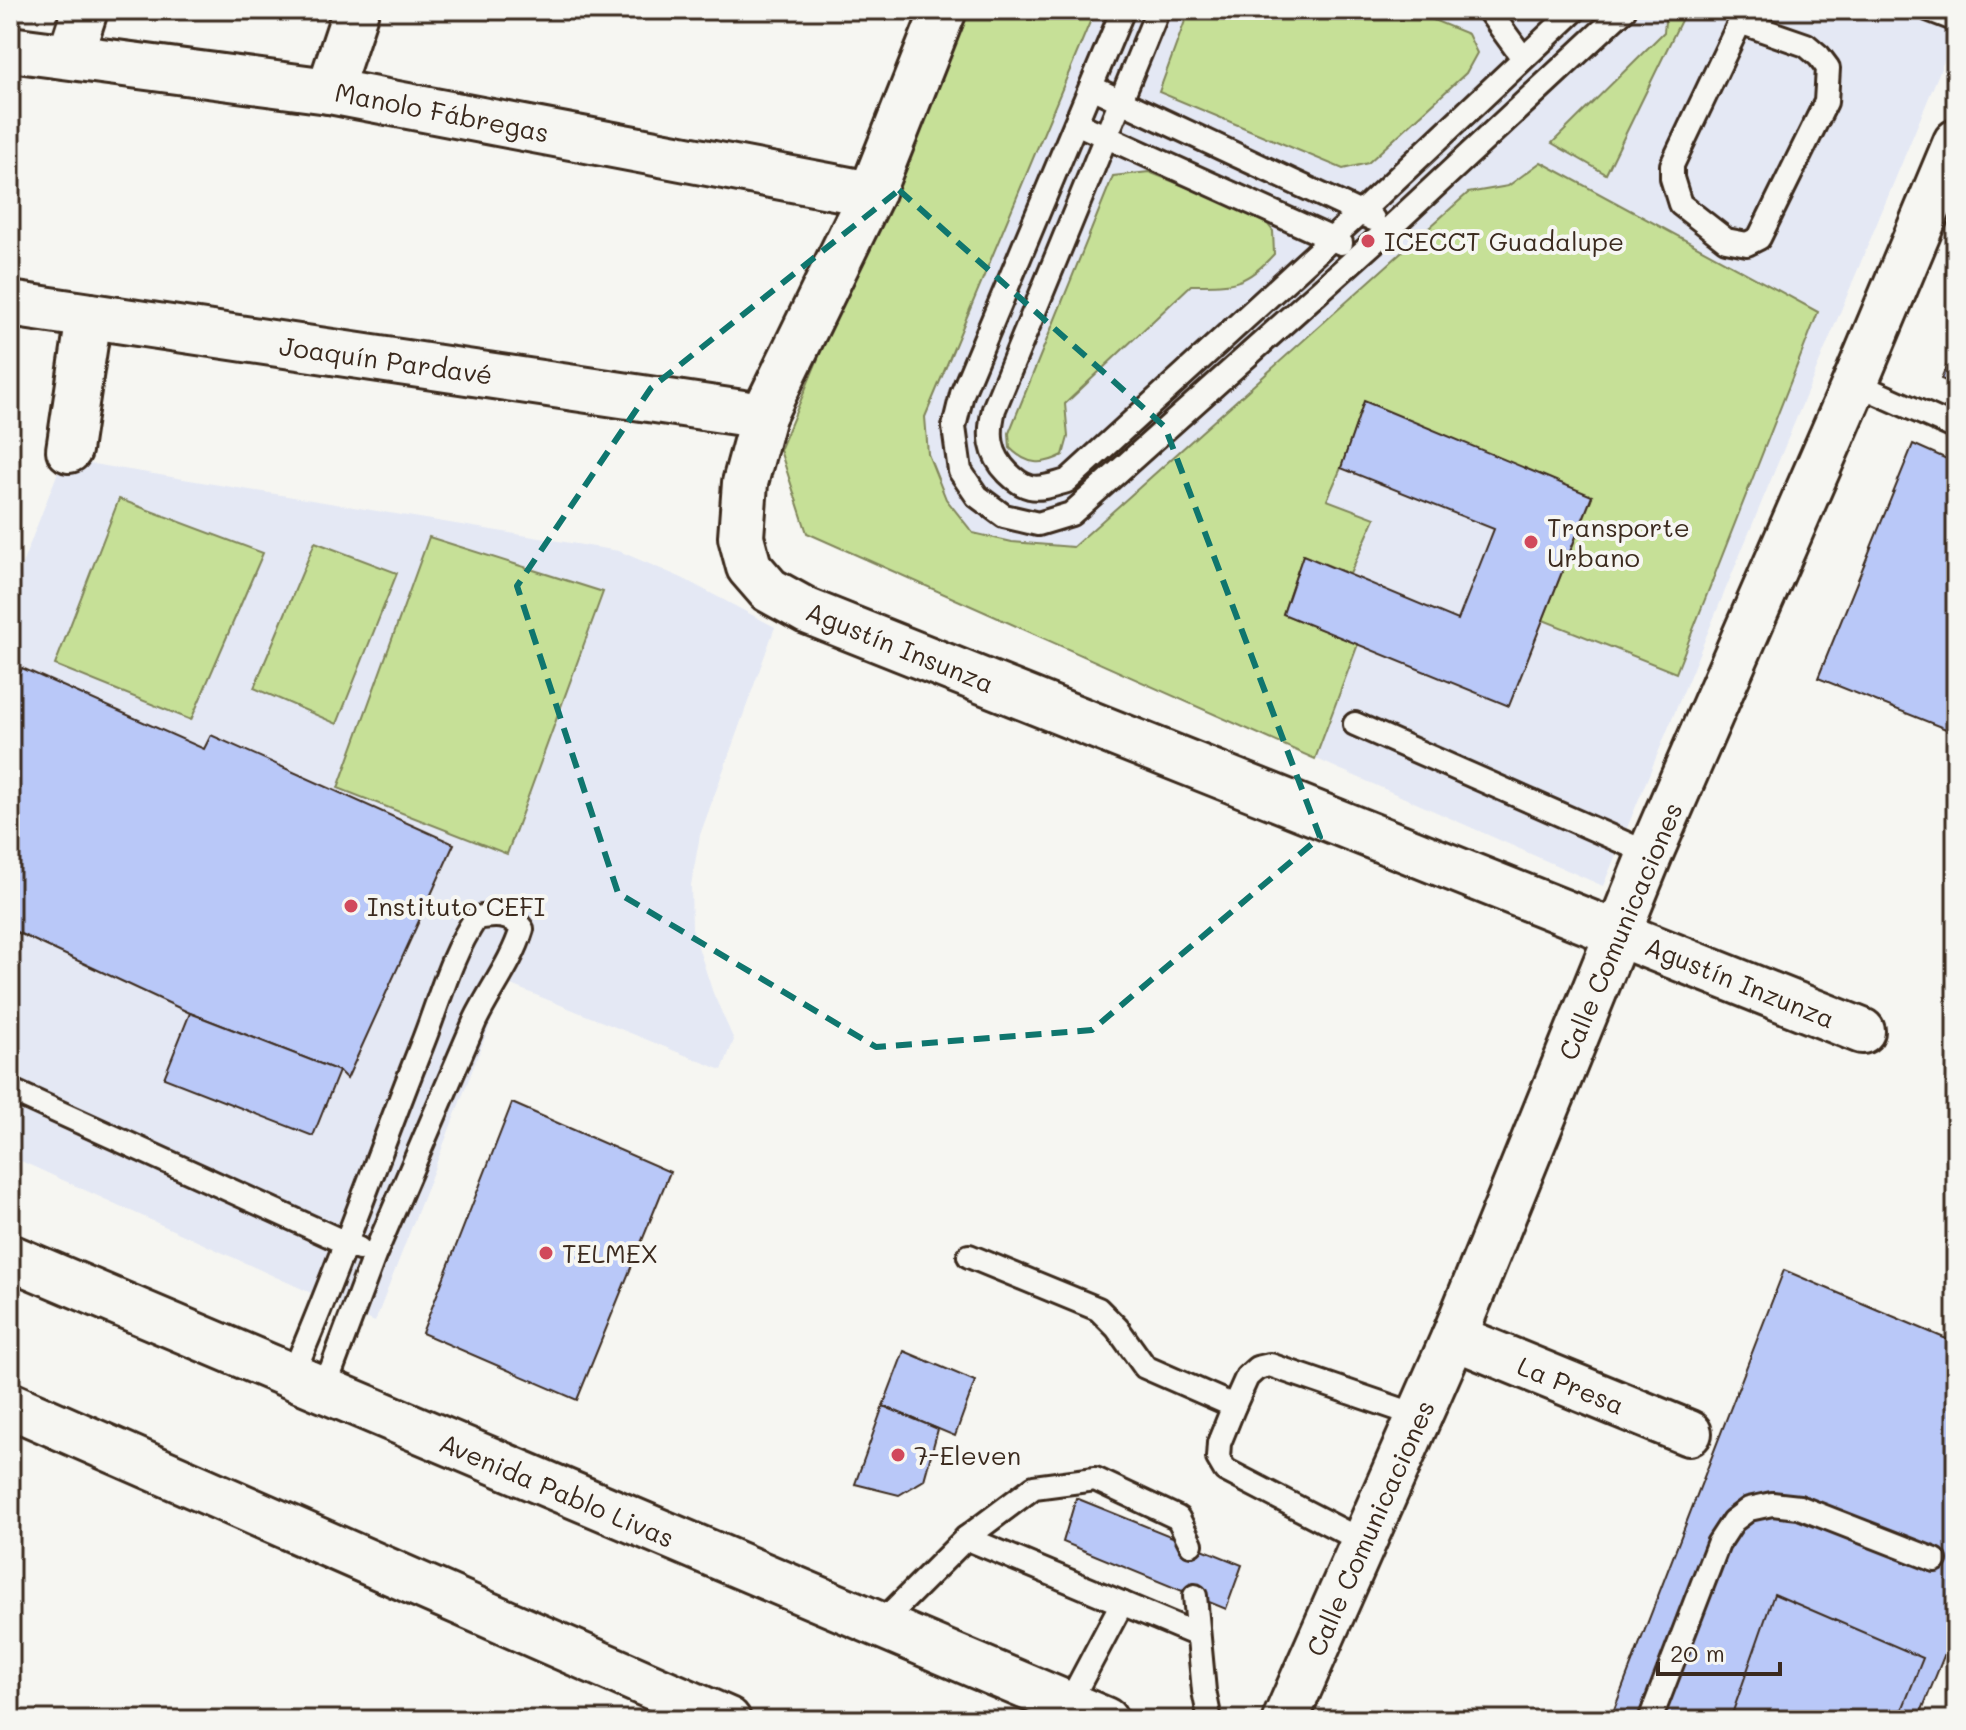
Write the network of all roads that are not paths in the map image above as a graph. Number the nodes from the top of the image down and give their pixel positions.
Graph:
1 (85, 10) edge
2 (356, 10) edge
3 (944, 10) edge
4 (1123, 10) edge
5 (1158, 10) edge
6 (1488, 10) edge
7 (1575, 10) edge
8 (1624, 10) edge
9 (1930, 10) edge
10 (1743, 16) edge
11 (1956, 20) edge
12 (10, 49) edge
13 (70, 56) junction
14 (1523, 58) junction
15 (1091, 87) junction
16 (329, 91) junction
17 (1120, 101) junction
18 (1076, 123) junction
19 (1107, 137) junction
20 (1956, 142) edge
21 (871, 194) junction
22 (1360, 213) junction
23 (1391, 227) junction
24 (1331, 239) junction
25 (1362, 253) junction
26 (10, 304) edge
27 (89, 316) junction
28 (1855, 383) junction
29 (763, 416) junction
30 (1956, 428) edge
31 (69, 450) dead end
32 (1355, 724) dead end
33 (1650, 854) junction
34 (1617, 933) junction
35 (1862, 1031) dead end
36 (10, 1090) edge
37 (348, 1243) junction
38 (374, 1256) junction
39 (969, 1256) dead end
40 (10, 1257) edge
41 (1454, 1337) junction
42 (307, 1385) junction
43 (10, 1405) edge
44 (1234, 1406) junction
45 (1419, 1416) junction
46 (1689, 1433) dead end
47 (966, 1538) junction
48 (1364, 1542) junction
49 (1191, 1544) dead end
50 (1935, 1560) dead end
51 (1195, 1596) dead end
52 (1122, 1603) junction
53 (879, 1625) junction
54 (1198, 1635) junction
55 (1086, 1712) edge
56 (728, 1720) edge
57 (1210, 1720) edge
58 (1285, 1720) edge
59 (1650, 1720) edge

1 - 13 street
2 - 16 street
3 - 21 street, Agustín Insunza
4 - 15 lane
5 - 17 lane
6 - 14 lane
7 - 14 lane
8 - 23 lane
9 - 11 lane
10 - 10 lane
12 - 13 street, Manolo Fábregas
13 - 16 street, Manolo Fábregas
14 - 22 lane
15 - 17 lane
15 - 18 lane
16 - 21 street, Manolo Fábregas
17 - 19 lane
17 - 22 lane
18 - 19 lane
18 - 25 lane
19 - 24 lane
19 - 24 lane
20 - 28 street, Calle Comunicaciones
21 - 29 street, Agustín Insunza
22 - 23 lane
22 - 24 lane
23 - 25 lane
24 - 25 lane
26 - 27 street, Joaquín Pardavé
27 - 29 street, Joaquín Pardavé
27 - 31 street
28 - 30 lane
28 - 33 street, Calle Comunicaciones
29 - 34 street, Agustín Insunza
32 - 33 lane
33 - 34 street, Calle Comunicaciones
34 - 35 street, Agustín Inzunza
34 - 41 street, Calle Comunicaciones
36 - 37 lane
37 - 38 lane
37 - 38 lane
37 - 42 lane
38 - 42 lane
39 - 44 lane
40 - 42 street, Avenida Pablo Livas
41 - 45 street, Calle Comunicaciones
41 - 46 street, La Presa
42 - 53 street, Avenida Pablo Livas
43 - 56 street
44 - 45 lane
44 - 48 lane
45 - 48 street, Calle Comunicaciones
47 - 49 lane
47 - 52 lane
47 - 53 lane
48 - 58 street, Calle Comunicaciones
50 - 59 lane
51 - 54 lane
52 - 54 lane
52 - 55 lane
53 - 55 street, Avenida Pablo Livas
54 - 57 lane

